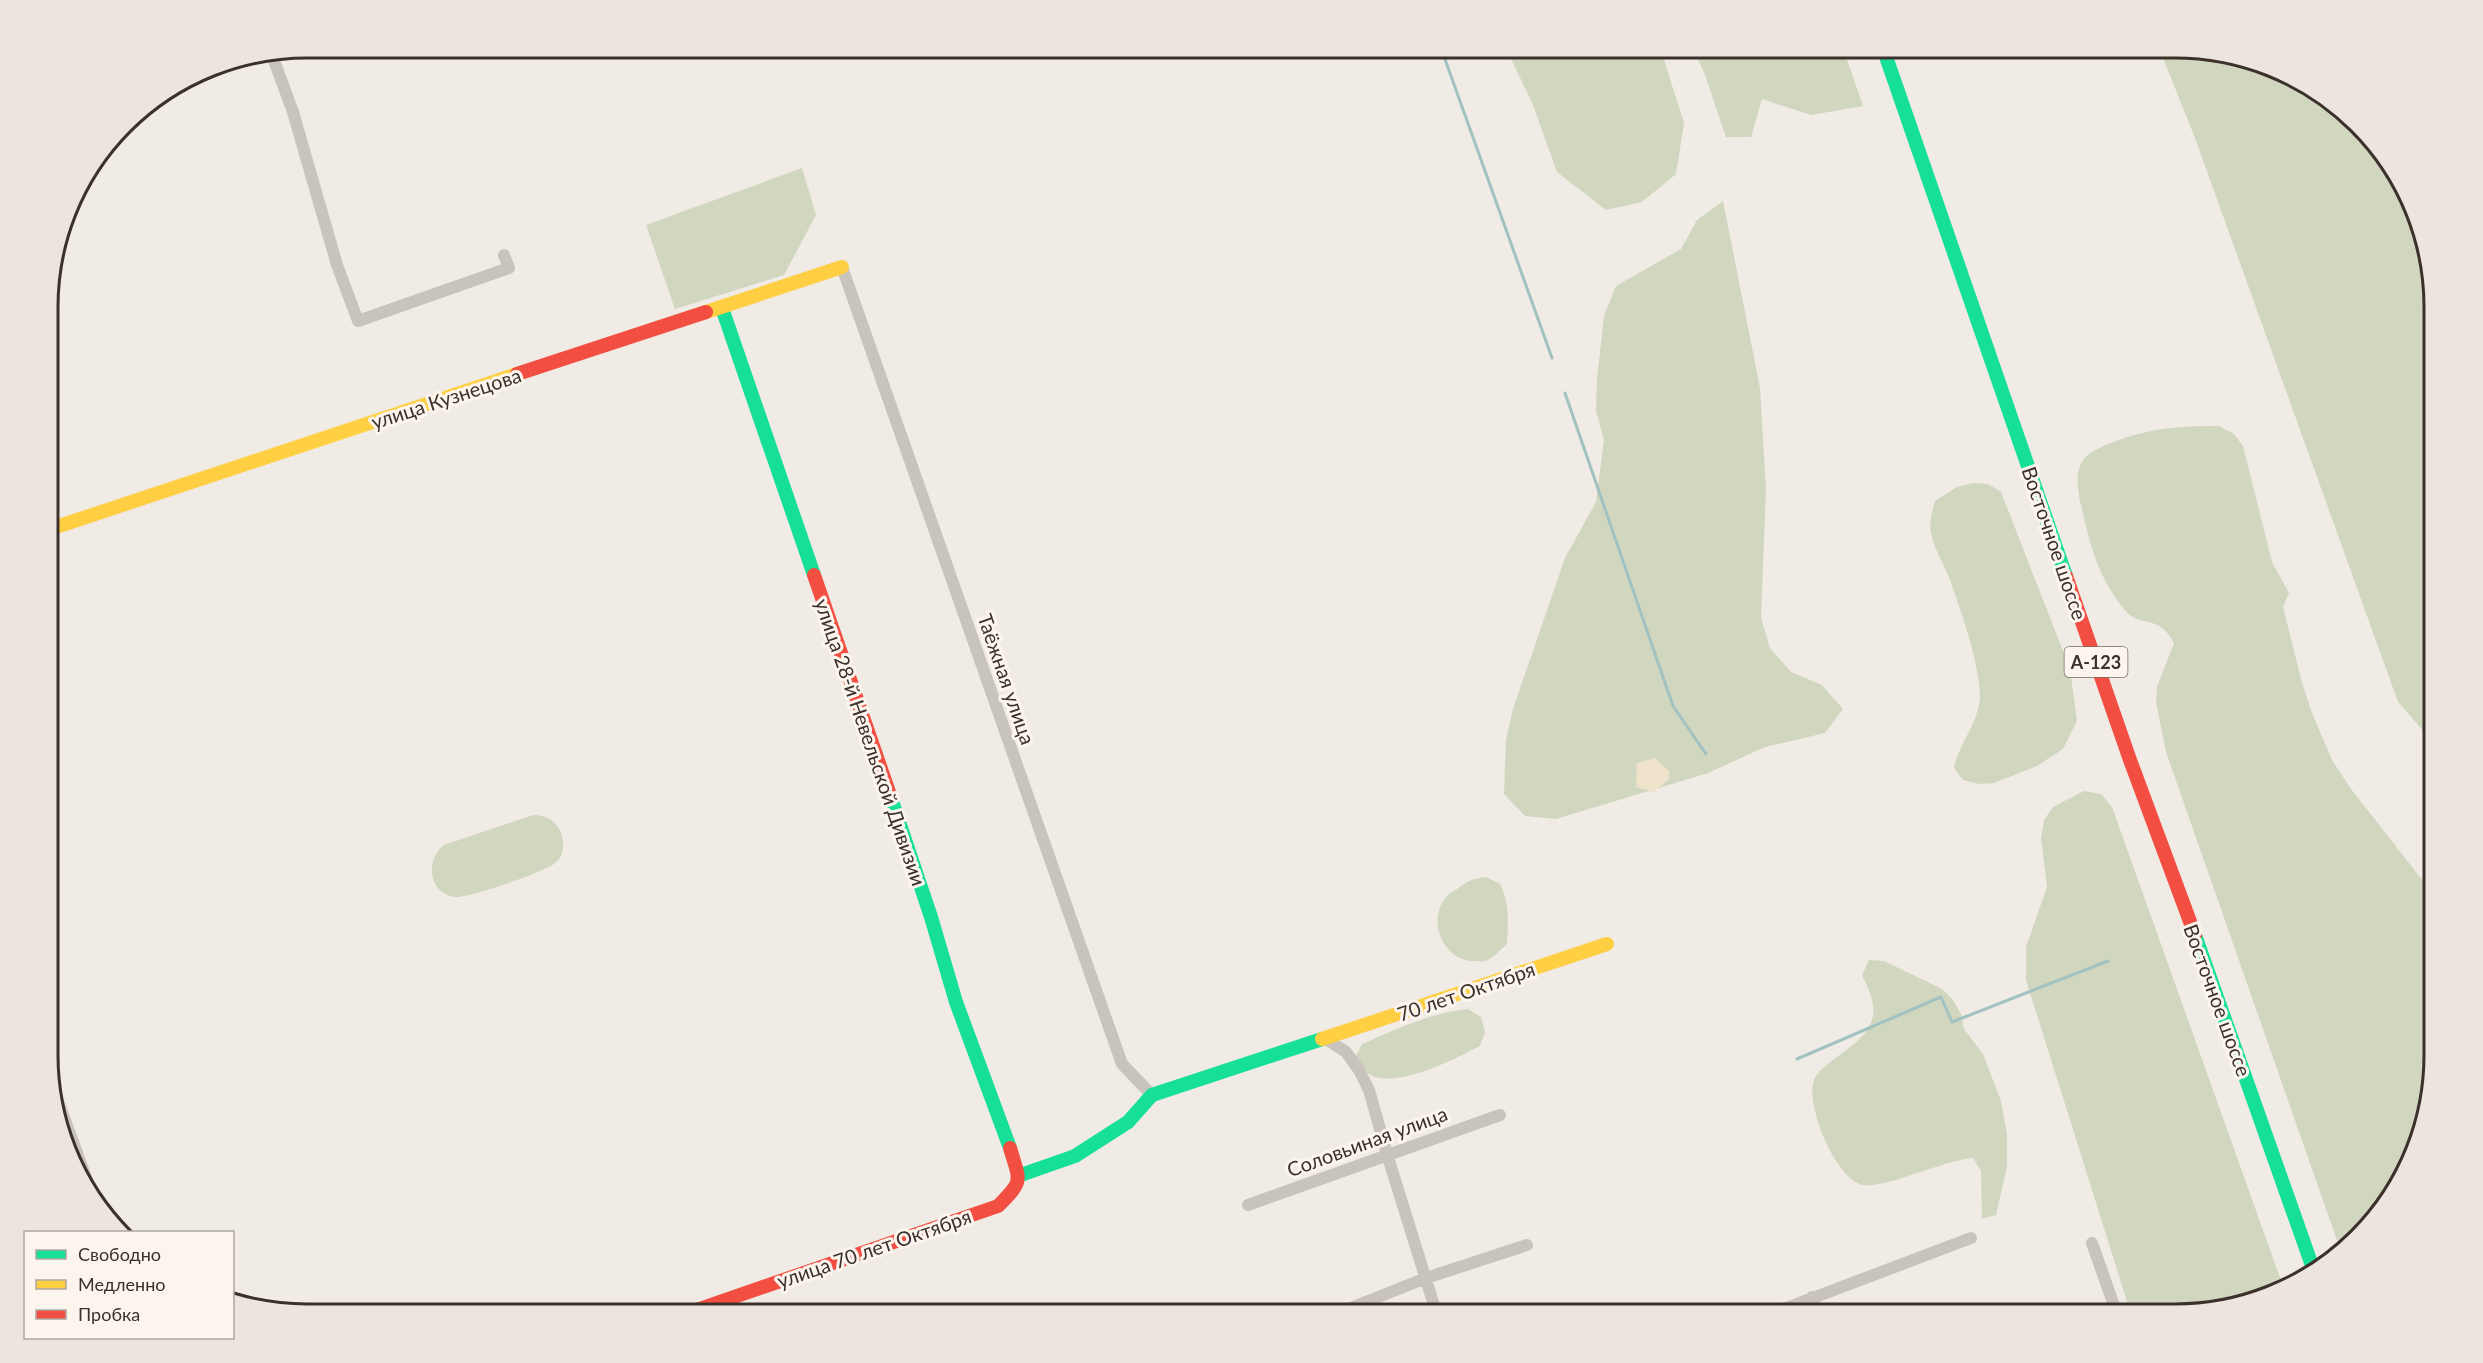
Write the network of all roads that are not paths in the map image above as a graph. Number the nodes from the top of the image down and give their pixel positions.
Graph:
1 (1886, 58) edge
2 (274, 61) edge
3 (504, 255) dead end
4 (842, 267) joint
5 (722, 308) junction
6 (58, 526) edge
7 (1607, 944) dead end
8 (1326, 1039) junction
9 (1152, 1095) junction
10 (1500, 1115) dead end
11 (1387, 1154) junction
12 (1018, 1176) junction
13 (1248, 1205) dead end
14 (1971, 1238) dead end
15 (2092, 1243) dead end
16 (1527, 1245) dead end
17 (2312, 1264) edge
18 (1426, 1278) junction
19 (1812, 1297) junction
20 (714, 1304) edge
21 (1361, 1304) edge
22 (1434, 1304) edge
23 (1795, 1304) edge
24 (1814, 1304) edge
25 (2113, 1304) edge

1 - 17 street, Восточное шоссе / А-123
2 - 3 street
4 - 5 street, улица Кузнецова
4 - 9 street, Таёжная улица
5 - 6 street, улица Кузнецова
5 - 12 street, улица 28-й Невельской Дивизии
7 - 8 street, 70 лет Октября
8 - 9 street, 70 лет Октября
8 - 11 street
9 - 12 street
10 - 11 street, Соловьиная улица
11 - 13 street, Соловьиная улица
11 - 18 street
12 - 20 street, улица 70 лет Октября
14 - 19 street
15 - 25 street
16 - 18 street
18 - 21 street
18 - 22 street
19 - 23 street
19 - 24 street

